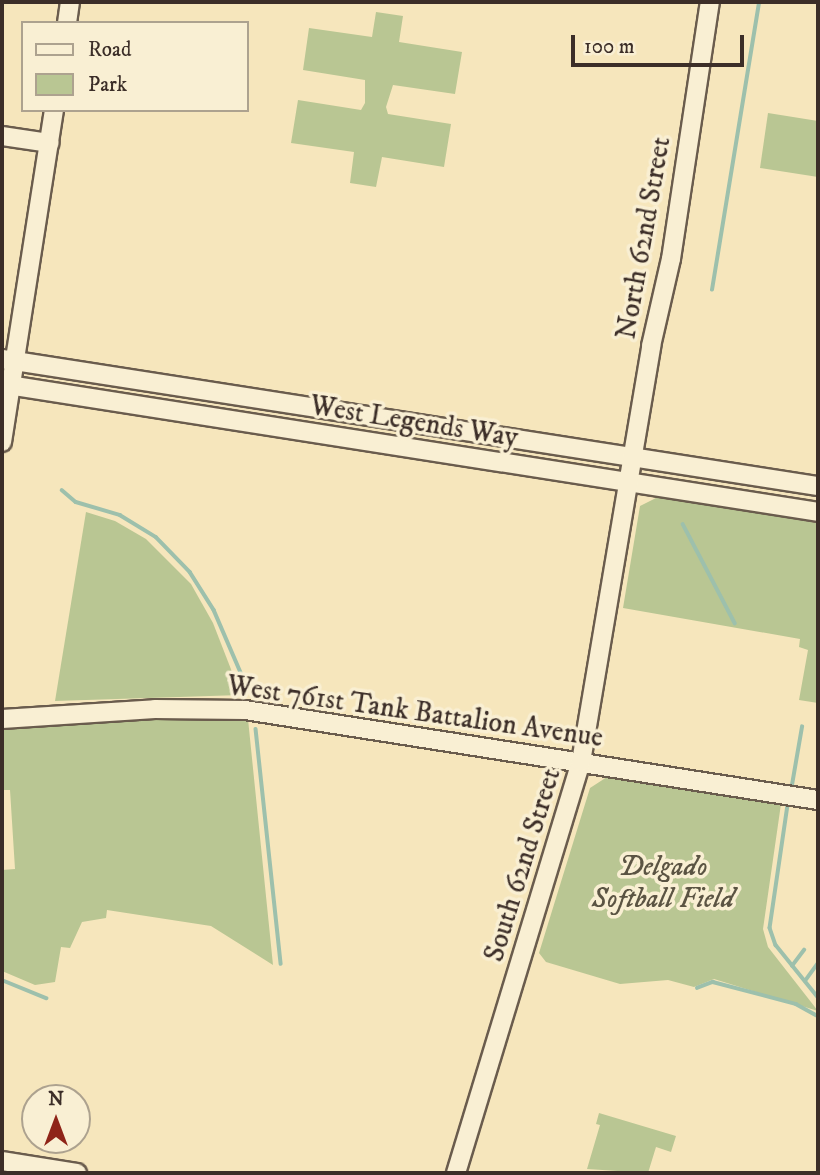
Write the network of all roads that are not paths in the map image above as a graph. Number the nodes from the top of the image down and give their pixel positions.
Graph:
1 (70, 2) edge
2 (710, 2) edge
3 (67, 21) edge
4 (54, 112) edge
5 (2, 136) edge
6 (49, 144) junction
7 (8, 360) edge
8 (6, 384) edge
9 (2, 442) edge
10 (632, 458) junction
11 (628, 483) junction
12 (818, 486) edge
13 (818, 512) edge
14 (2, 719) edge
15 (581, 762) junction
16 (818, 800) edge
17 (2, 1161) edge
18 (31, 1170) edge
19 (77, 1173) edge
20 (456, 1173) edge

1 - 3 street
2 - 10 street, North 62nd Street
4 - 6 street
5 - 6 street
6 - 7 street
7 - 8 street
7 - 10 street, West Legends Way
8 - 9 street
8 - 11 street, West Legends Way
10 - 11 street, North 62nd Street
10 - 12 street, West Legends Way
11 - 13 street, West Legends Way
11 - 15 street, South 62nd Street
14 - 15 street, West 761st Tank Battalion Avenue
15 - 16 street, West 761st Tank Battalion Avenue
15 - 20 street, South 62nd Street
17 - 18 street
18 - 19 street

